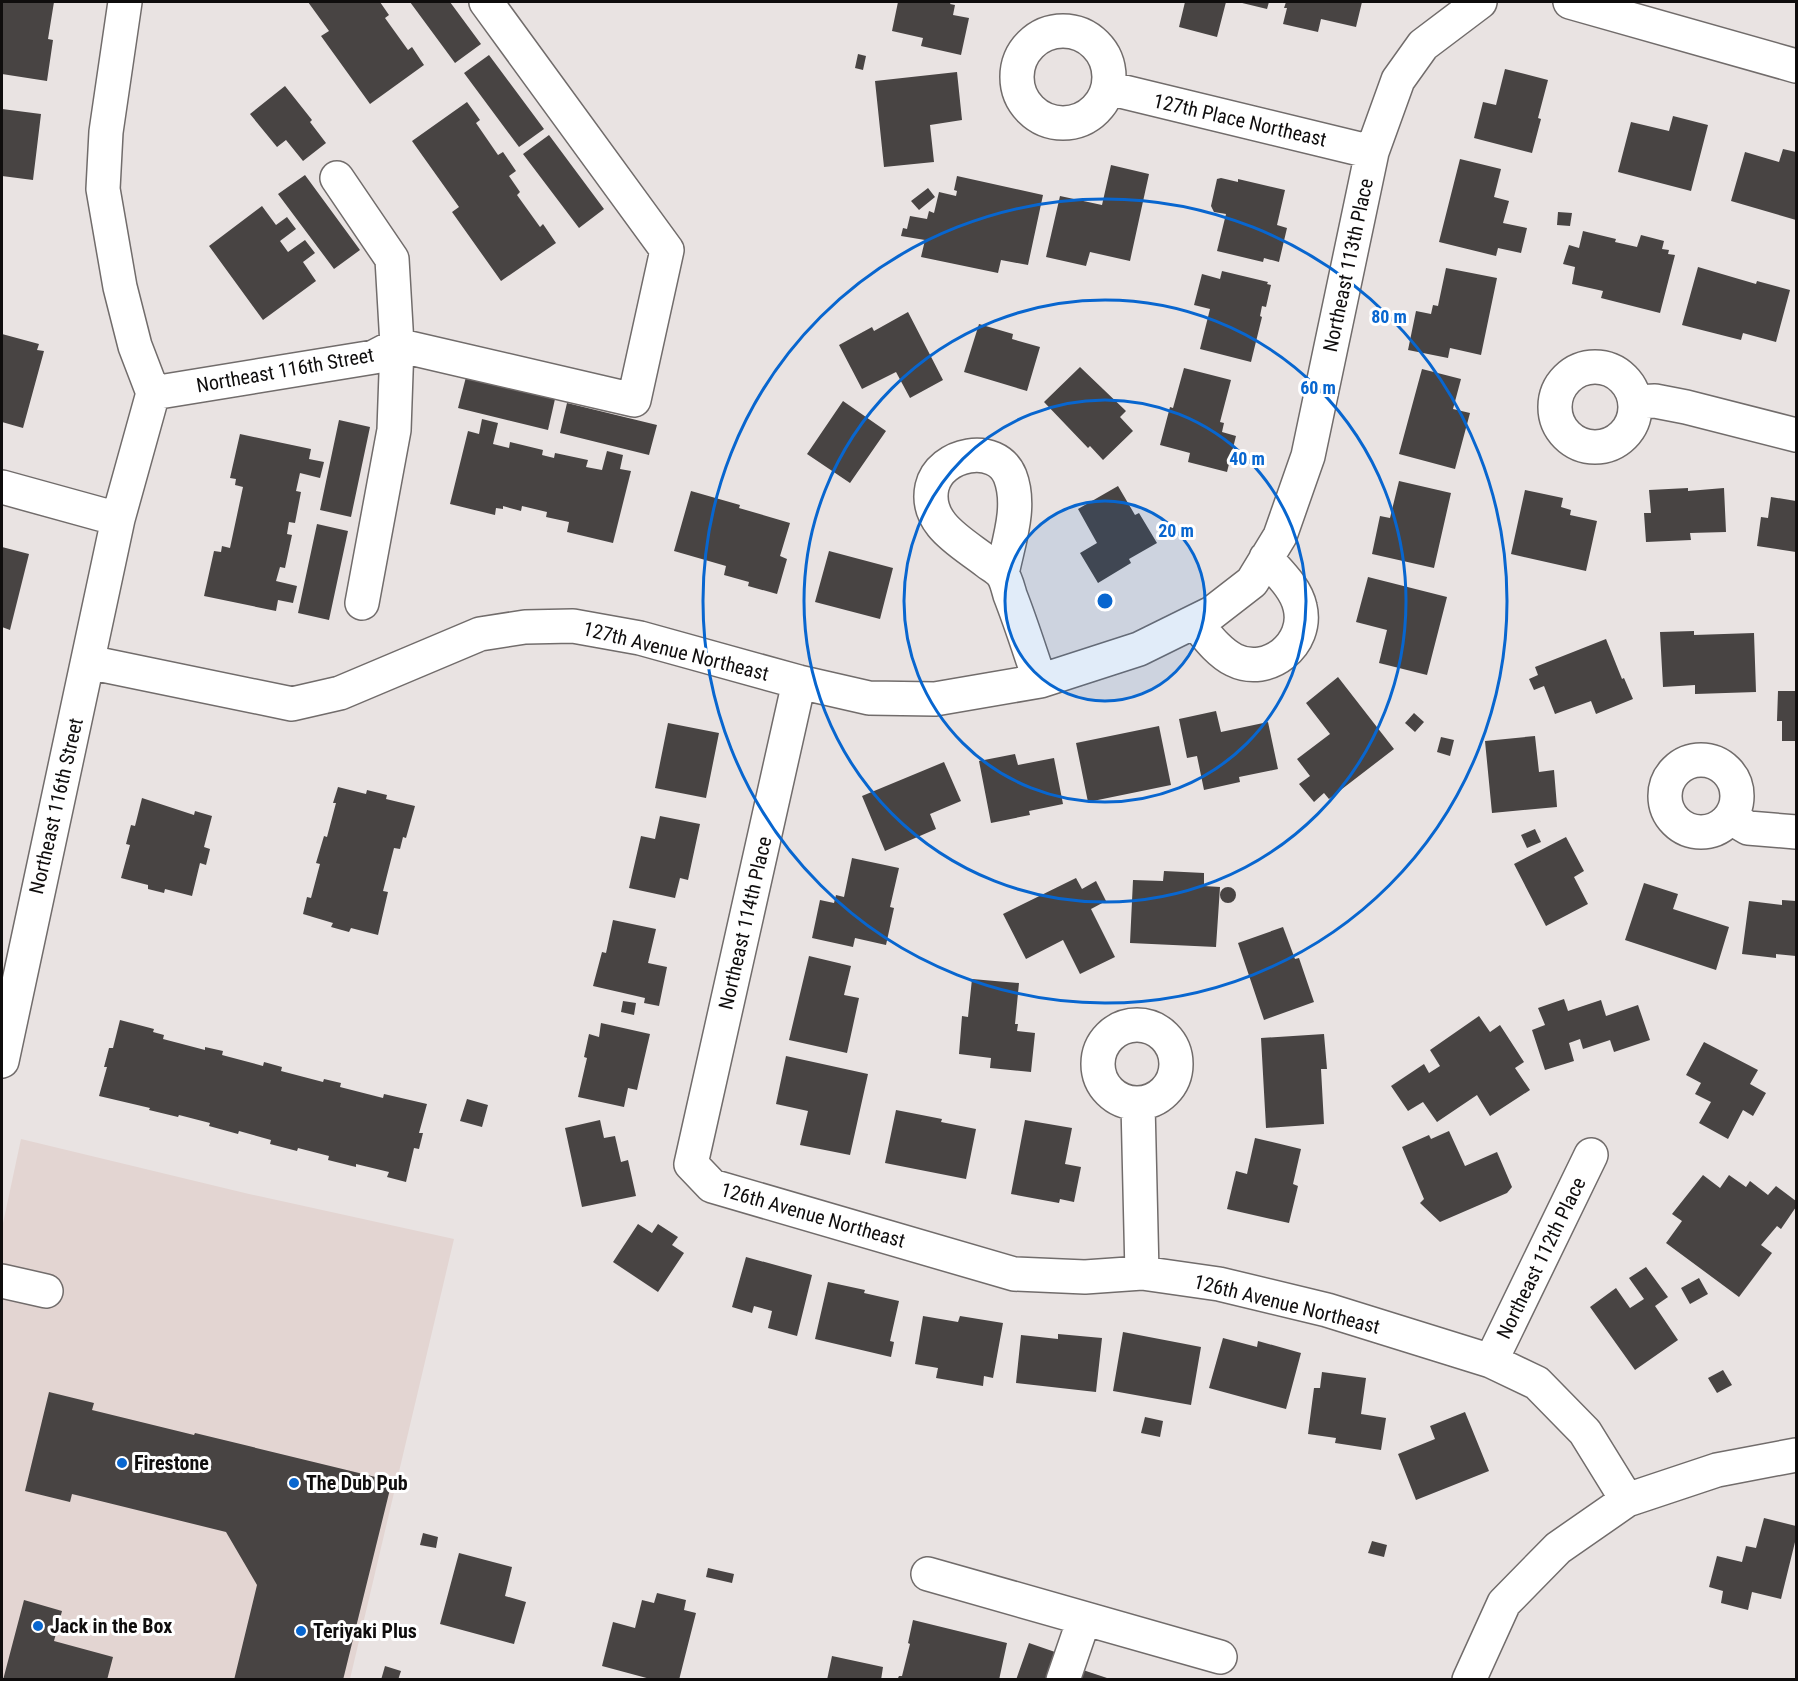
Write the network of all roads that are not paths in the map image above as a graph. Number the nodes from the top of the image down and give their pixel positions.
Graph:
1 (125, 2) edge
2 (486, 2) edge
3 (1480, 2) edge
4 (1570, 2) edge
5 (1797, 66) edge
6 (1108, 88) dead end
7 (1372, 152) junction
8 (337, 178) dead end
9 (397, 345) junction
10 (153, 393) junction
11 (1635, 402) dead end
12 (1797, 435) edge
13 (2, 487) edge
14 (118, 519) junction
15 (1266, 558) junction
16 (1002, 574) dead end
17 (362, 603) dead end
18 (1203, 617) junction
19 (88, 662) junction
20 (1040, 681) junction
21 (799, 682) junction
22 (1731, 818) dead end
23 (1797, 832) edge
24 (2, 1061) edge
25 (1138, 1104) dead end
26 (1592, 1155) dead end
27 (691, 1164) joint
28 (1142, 1273) junction
29 (2, 1281) edge
30 (46, 1291) dead end
31 (1491, 1361) junction
32 (1797, 1455) edge
33 (1627, 1500) junction
34 (928, 1574) dead end
35 (1084, 1619) junction
36 (1220, 1657) dead end
37 (1063, 1680) edge
38 (1469, 1680) edge

1 - 10 street
2 - 9 street, Northeast 116th Street
3 - 7 street, Northeast 113th Place
4 - 5 street
6 - 7 street, 127th Place Northeast
7 - 15 street, Northeast 113th Place
8 - 9 street
9 - 10 street, Northeast 116th Street
9 - 17 street
10 - 14 street, Northeast 116th Street
11 - 12 street
13 - 14 street
14 - 19 street, Northeast 116th Street
15 - 18 street, Northeast 113th Place
15 - 18 street
16 - 20 street
18 - 20 street, 127th Avenue Northeast
19 - 21 street, 127th Avenue Northeast
19 - 24 street, Northeast 116th Street
20 - 21 street, 127th Avenue Northeast
21 - 27 street, Northeast 114th Place
22 - 23 street
25 - 28 street
26 - 31 street, Northeast 112th Place
27 - 28 street, 126th Avenue Northeast
28 - 31 street, 126th Avenue Northeast
29 - 30 street
31 - 33 street, 126th Avenue Northeast
32 - 33 street
33 - 38 street
34 - 35 street
35 - 36 street
35 - 37 street

